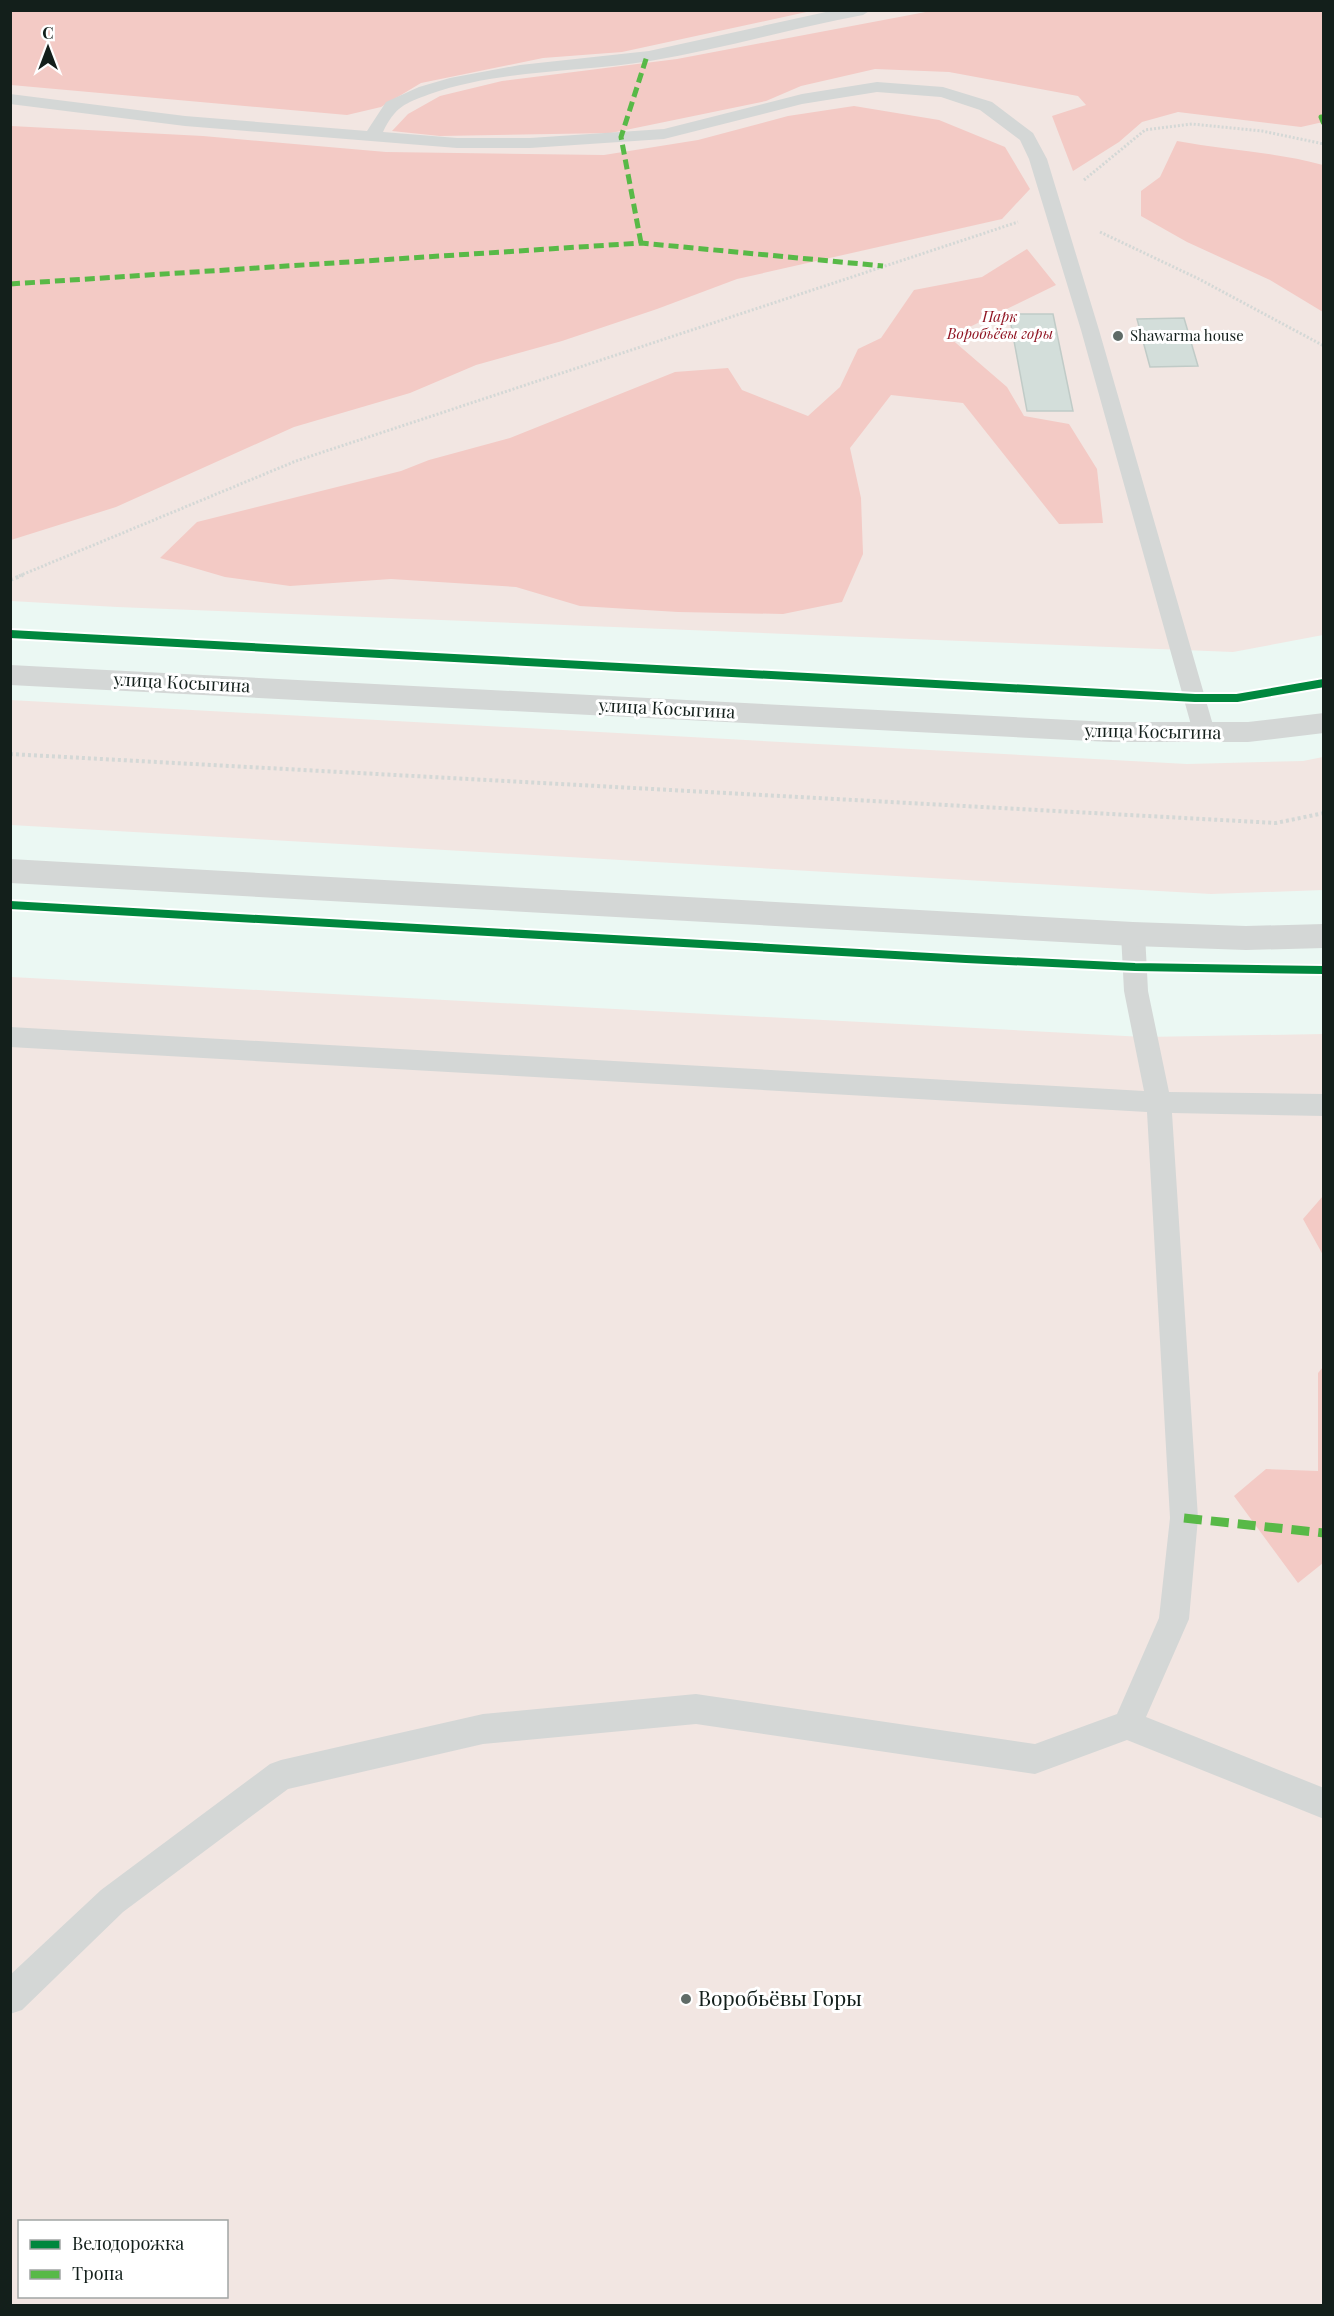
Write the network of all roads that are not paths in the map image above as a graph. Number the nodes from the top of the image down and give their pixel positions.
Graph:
1 (862, 10) edge
2 (10, 99) edge
3 (373, 136) junction
4 (10, 675) edge
5 (1323, 723) edge
6 (1204, 732) junction
7 (10, 871) edge
8 (1133, 934) junction
9 (1323, 936) edge
10 (10, 1037) edge
11 (1159, 1102) junction
12 (1323, 1105) edge
13 (1127, 1725) junction
14 (1323, 1804) edge
15 (10, 1998) edge

1 - 3 lane
2 - 3 lane
3 - 6 lane
4 - 6 main road, улица Косыгина
5 - 6 main road, улица Косыгина
7 - 8 main road
8 - 9 main road
8 - 11 lane
10 - 11 lane
11 - 12 lane
11 - 13 lane
13 - 14 lane
13 - 15 lane

